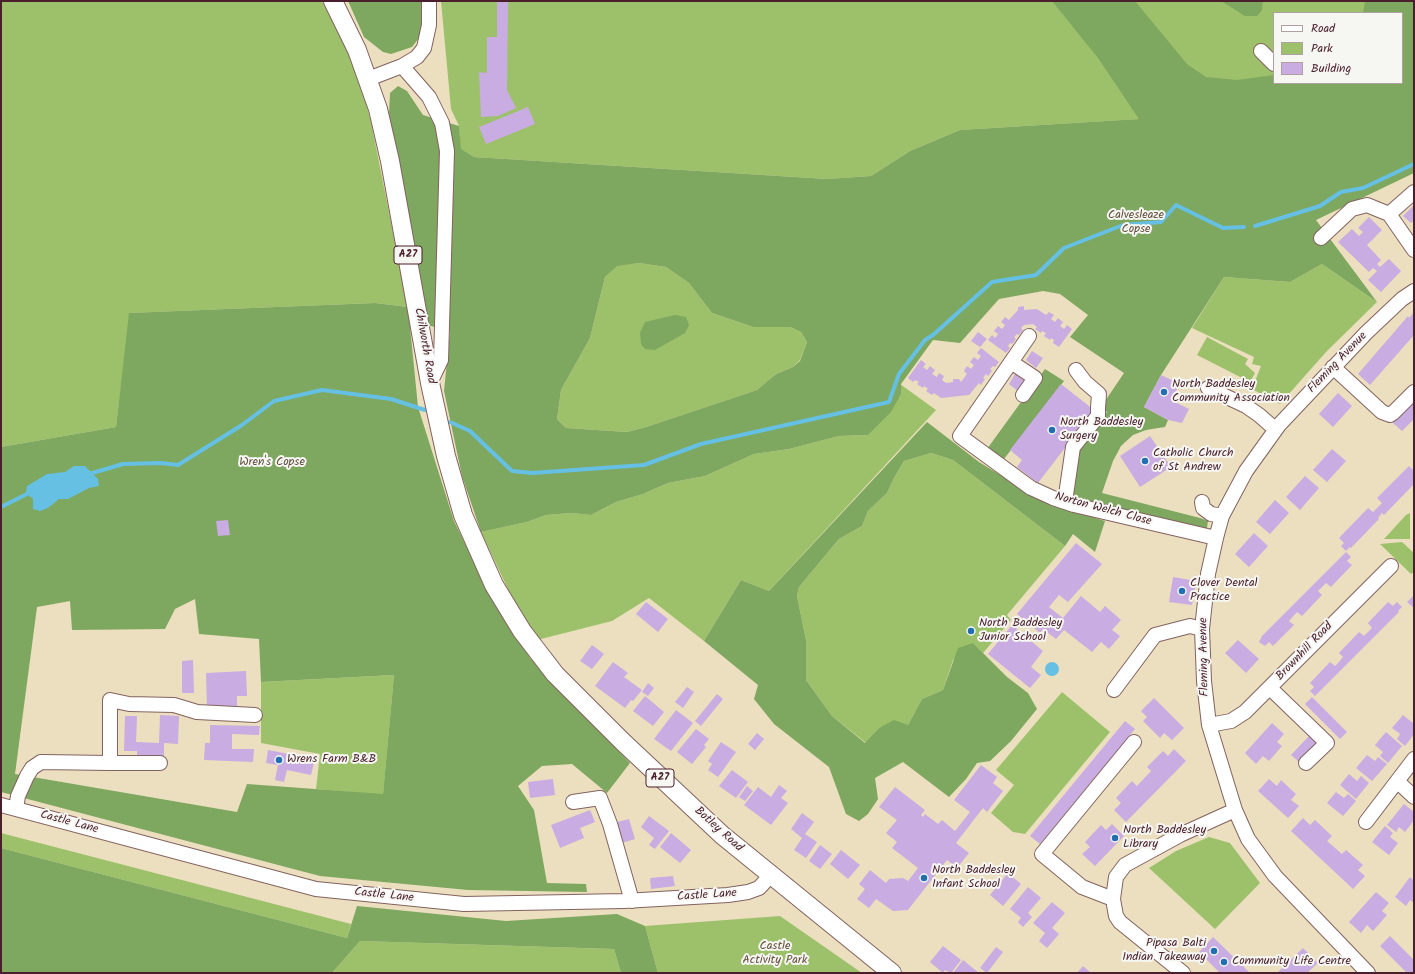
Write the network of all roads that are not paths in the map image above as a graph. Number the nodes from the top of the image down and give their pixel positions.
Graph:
1 (333, 1) edge
2 (429, 1) edge
3 (1261, 51) dead end
4 (1273, 63) edge
5 (402, 66) junction
6 (368, 79) junction
7 (1414, 192) edge
8 (1389, 214) junction
9 (1321, 238) dead end
10 (1414, 250) edge
11 (1414, 290) edge
12 (1029, 336) dead end
13 (1012, 362) junction
14 (1332, 367) junction
15 (1076, 370) dead end
16 (430, 383) junction
17 (1208, 388) dead end
18 (1414, 392) edge
19 (1023, 395) dead end
20 (1275, 430) junction
21 (1065, 502) junction
22 (1202, 502) dead end
23 (1222, 516) junction
24 (1216, 538) junction
25 (1391, 566) dead end
26 (1202, 629) junction
27 (555, 674) joint
28 (1270, 688) junction
29 (1114, 690) dead end
30 (255, 716) dead end
31 (1209, 725) junction
32 (1134, 742) dead end
33 (1414, 759) edge
34 (110, 763) junction
35 (160, 763) dead end
36 (1306, 763) dead end
37 (1398, 782) junction
38 (1414, 796) edge
39 (573, 802) dead end
40 (1, 806) edge
41 (16, 809) junction
42 (1235, 810) junction
43 (1366, 822) dead end
44 (771, 875) junction
45 (1113, 899) junction
46 (632, 901) junction
47 (1176, 971) edge
48 (892, 973) edge
49 (1368, 973) edge

1 - 6 main road, Chilworth Road / A27
2 - 5 street
3 - 4 street
5 - 6 street
5 - 16 street
6 - 16 main road, Chilworth Road / A27
7 - 8 street
8 - 9 street
8 - 10 street
11 - 14 street, Fleming Avenue
12 - 13 street, Norton Welch Close
13 - 19 street
13 - 21 street, Norton Welch Close
14 - 18 street
14 - 20 street, Fleming Avenue
15 - 21 street
16 - 27 main road, Chilworth Road / A27
17 - 20 street
20 - 23 street, Fleming Avenue
21 - 24 street, Norton Welch Close
22 - 23 street
23 - 24 street, Fleming Avenue
24 - 26 street, Fleming Avenue
25 - 28 street, Brownhill Road
26 - 29 street
26 - 31 street, Fleming Avenue
27 - 44 main road, Botley Road / A27
28 - 31 street, Brownhill Road
28 - 36 street
30 - 34 street
31 - 42 street, Fleming Avenue
32 - 45 street
33 - 37 street
34 - 35 street
34 - 41 street
37 - 38 street
37 - 43 street
39 - 46 street
40 - 41 street, Castle Lane
41 - 46 street, Castle Lane
42 - 45 street
42 - 49 street, Fleming Avenue
44 - 46 street, Castle Lane
44 - 48 main road, Botley Road / A27
45 - 47 street

